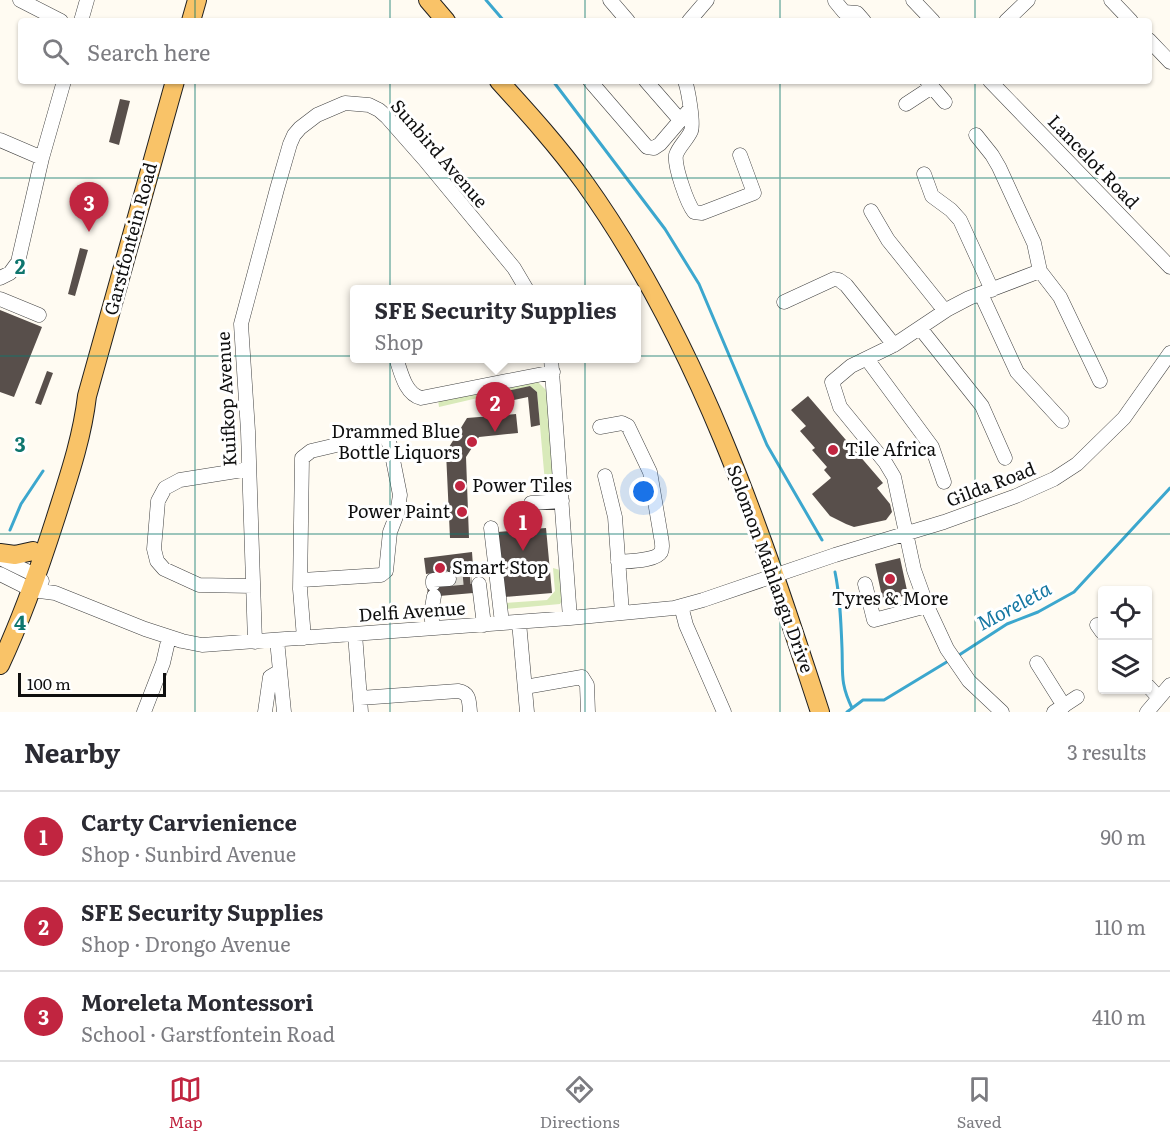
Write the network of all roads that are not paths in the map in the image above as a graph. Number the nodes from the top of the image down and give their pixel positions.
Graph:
1 (20, 0) edge
2 (87, 0) edge
3 (197, 0) edge
4 (428, 0) edge
5 (610, 0) edge
6 (707, 0) edge
7 (913, 0) edge
8 (1028, 0) edge
9 (1112, 0) edge
10 (835, 1) edge
11 (55, 18) edge
12 (82, 18) edge
13 (192, 18) edge
14 (443, 18) edge
15 (625, 18) edge
16 (692, 18) edge
17 (861, 18) edge
18 (925, 18) edge
19 (1009, 18) edge
20 (1128, 18) edge
21 (1152, 42) edge
22 (1170, 62) edge
23 (63, 84) edge
24 (174, 84) edge
25 (502, 84) edge
26 (593, 84) edge
27 (649, 84) edge
28 (676, 84) edge
29 (686, 84) edge
30 (929, 84) edge
31 (993, 84) edge
32 (945, 102) dead end
33 (689, 104) junction
34 (906, 104) dead end
35 (680, 120) junction
36 (300, 128) joint
37 (975, 135) dead end
38 (0, 140) edge
39 (740, 155) dead end
40 (42, 158) junction
41 (924, 174) dead end
42 (871, 211) dead end
43 (1170, 267) edge
44 (1040, 271) junction
45 (0, 278) edge
46 (523, 285) edge
47 (987, 292) junction
48 (0, 299) edge
49 (784, 302) dead end
50 (945, 311) junction
51 (39, 315) dead end
52 (920, 328) junction
53 (894, 345) junction
54 (1170, 353) edge
55 (867, 359) junction
56 (398, 363) edge
57 (552, 365) edge
58 (1100, 381) dead end
59 (87, 396) junction
60 (1062, 421) dead end
61 (600, 426) dead end
62 (1005, 458) dead end
63 (249, 469) junction
64 (605, 476) dead end
65 (944, 482) dead end
66 (562, 501) junction
67 (531, 503) dead end
68 (491, 528) dead end
69 (907, 534) junction
70 (33, 551) junction
71 (0, 555) edge
72 (618, 562) junction
73 (0, 574) edge
74 (770, 576) junction
75 (449, 579) tunnel mouth
76 (29, 580) junction
77 (302, 580) junction
78 (497, 582) junction
79 (865, 584) dead end
80 (253, 586) junction
81 (681, 606) junction
82 (927, 606) junction
83 (622, 613) junction
84 (570, 618) junction
85 (519, 622) junction
86 (502, 623) junction
87 (484, 625) junction
88 (433, 628) junction
89 (355, 634) junction
90 (169, 638) junction
91 (304, 638) junction
92 (276, 640) junction
93 (255, 642) junction
94 (0, 645) edge
95 (1037, 663) dead end
96 (0, 665) edge
97 (280, 671) junction
98 (1170, 685) edge
99 (525, 687) junction
100 (1152, 690) edge
101 (1077, 697) dead end
102 (1159, 698) junction
103 (361, 705) edge
104 (1059, 709) edge
105 (997, 711) edge
106 (144, 712) edge
107 (265, 712) edge
108 (284, 712) edge
109 (470, 712) edge
110 (527, 712) edge
111 (588, 712) edge
112 (724, 712) edge
113 (811, 712) edge
114 (820, 712) edge
115 (1147, 712) edge

1 - 11 street
2 - 12 street
3 - 13 main road
4 - 14 main road
5 - 15 street
6 - 16 street
7 - 18 street
8 - 19 street
9 - 20 street
10 - 17 street
21 - 22 street
23 - 40 street
24 - 59 main road, Garstfontein Road
25 - 74 main road, Solomon Mahlangu Drive
26 - 35 street
27 - 35 street
28 - 33 street
29 - 33 street
30 - 32 street
30 - 34 street
31 - 43 street, Lancelot Road
33 - 35 street
33 - 39 street
36 - 46 street, Sunbird Avenue
36 - 63 street, Kuifkop Avenue
37 - 44 street
38 - 40 street
40 - 45 street
41 - 47 street
42 - 50 street
44 - 47 street
44 - 58 street
47 - 50 street
47 - 60 street
48 - 51 street
49 - 53 street
50 - 52 street
52 - 53 street
52 - 62 street
53 - 55 street
54 - 69 street, Gilda Road
55 - 65 street
55 - 69 street
56 - 57 street
57 - 66 street
59 - 70 main road, Garstfontein Road
59 - 76 main road, Garstfontein Road
61 - 72 street
63 - 80 street, Kuifkop Avenue
63 - 80 street
64 - 72 street
66 - 67 street
66 - 84 street
68 - 78 street
69 - 74 street, Gilda Road
69 - 82 street
70 - 71 main road
70 - 76 main road, Garstfontein Road
71 - 76 street
72 - 83 street
73 - 76 street
74 - 81 street, Delfi Avenue
74 - 113 main road, Solomon Mahlangu Drive
74 - 114 main road, Solomon Mahlangu Drive
75 - 88 street
76 - 90 street, Delfi Avenue
76 - 94 main road, Garstfontein Road
76 - 96 main road, Garstfontein Road
77 - 77 street
77 - 91 street
78 - 86 street
78 - 87 street
79 - 82 street
80 - 93 street, Kuifkop Avenue
81 - 83 street, Delfi Avenue
81 - 112 street
82 - 105 street
83 - 84 street, Delfi Avenue
84 - 85 street, Delfi Avenue
85 - 86 street, Delfi Avenue
85 - 99 street
86 - 87 street, Delfi Avenue
87 - 88 street, Delfi Avenue
88 - 89 street, Delfi Avenue
89 - 91 street, Delfi Avenue
89 - 103 street
90 - 93 street, Delfi Avenue
90 - 106 street
91 - 92 street, Delfi Avenue
92 - 93 street, Delfi Avenue
92 - 97 street
95 - 104 street
97 - 107 street
97 - 108 street
98 - 102 street
99 - 110 street
99 - 111 street
100 - 102 street
101 - 104 street
102 - 115 street
103 - 109 street

